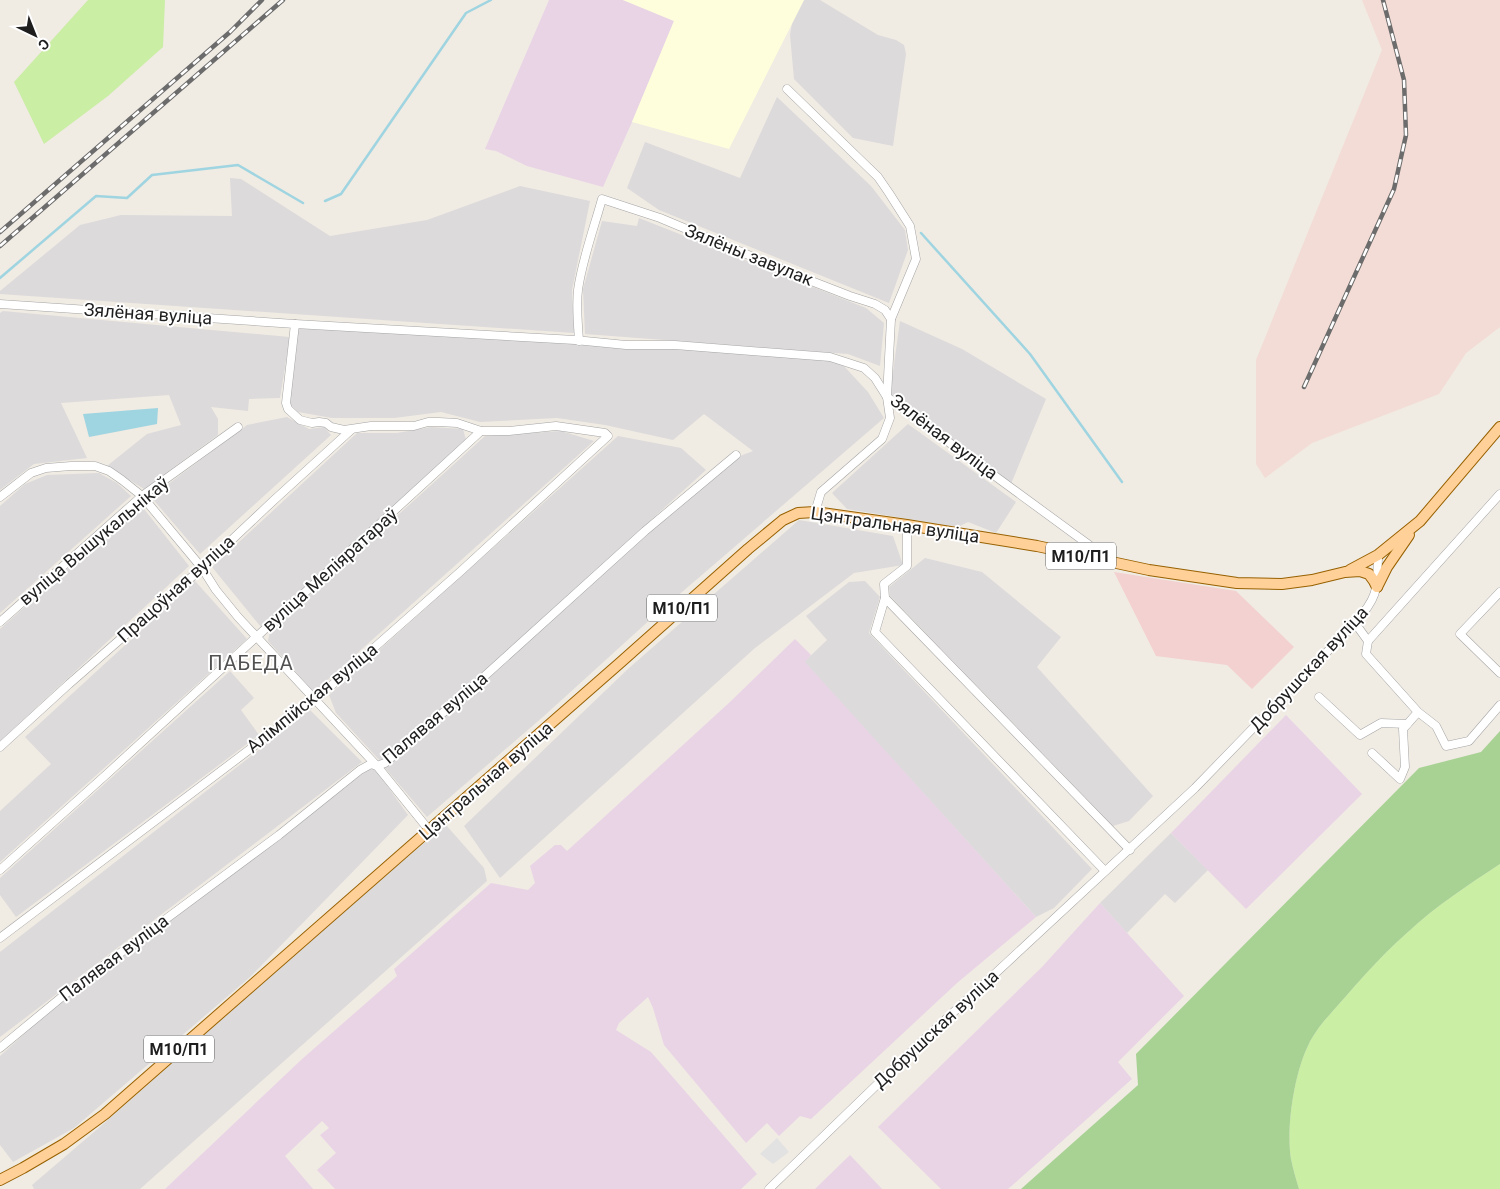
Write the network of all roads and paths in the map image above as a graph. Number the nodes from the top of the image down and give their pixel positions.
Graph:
1 (787, 89) dead end
2 (0, 304) edge
3 (891, 319) junction
4 (295, 324) junction
5 (579, 341) junction
6 (888, 397) junction
7 (238, 427) dead end
8 (1500, 427) edge
9 (351, 430) junction
10 (481, 431) junction
11 (736, 455) dead end
12 (1500, 494) edge
13 (142, 496) junction
14 (0, 497) edge
15 (815, 512) junction
16 (1420, 521) junction
17 (906, 525) junction
18 (1378, 555) junction
19 (1115, 564) junction
20 (202, 568) junction
21 (1345, 572) junction
22 (1377, 587) junction
23 (1500, 592) edge
24 (884, 598) junction
25 (0, 622) edge
26 (1355, 623) junction
27 (256, 637) junction
28 (1368, 641) junction
29 (1500, 673) edge
30 (1319, 696) dead end
31 (315, 700) junction
32 (1500, 705) edge
33 (1418, 712) junction
34 (1407, 724) junction
35 (0, 748) edge
36 (1372, 753) dead end
37 (377, 766) junction
38 (429, 830) junction
39 (1130, 850) junction
40 (0, 870) edge
41 (1106, 871) junction
42 (0, 938) edge
43 (0, 1048) edge
44 (0, 1180) edge
45 (769, 1189) edge

1 - 3 street
2 - 4 street, Зялёная вуліца
3 - 5 street, Зялёны завулак
3 - 6 street
4 - 5 street, Зялёная вуліца
4 - 9 street
5 - 6 street, Зялёная вуліца
6 - 15 street
6 - 19 street, Зялёная вуліца
7 - 13 street, вуліца Вышукальнікаў
8 - 16 main road, М10/П1
9 - 10 street
9 - 20 street, Працоўная вуліца
10 - 27 street, вуліца Меліяратараў
10 - 31 street, Алімпійская вуліца
11 - 37 street, Палявая вуліца
12 - 28 street
13 - 14 street
13 - 20 street
13 - 25 street, вуліца Вышукальнікаў
15 - 17 main road, Цэнтральная вуліца / М10/П1
15 - 38 main road, Цэнтральная вуліца / М10/П1
16 - 18 main road, М10/П1
16 - 22 main road
17 - 19 main road, Цэнтральная вуліца / М10/П1
17 - 24 street
18 - 21 main road, М10/П1
18 - 22 street, Добрушская вуліца
19 - 21 main road, М10/П1
20 - 27 street
20 - 35 street, Працоўная вуліца
21 - 22 main road
22 - 26 street, Добрушская вуліца
23 - 29 street
24 - 39 street
24 - 41 street
26 - 28 street
26 - 39 street, Добрушская вуліца
27 - 31 street
27 - 40 street, вуліца Меліяратараў
28 - 33 street
30 - 34 street
31 - 37 street
31 - 42 street, Алімпійская вуліца
32 - 33 street
33 - 34 street
34 - 36 street
37 - 38 street
37 - 43 street, Палявая вуліца
38 - 44 main road, Цэнтральная вуліца / М10/П1
39 - 41 street, Добрушская вуліца
41 - 45 street, Добрушская вуліца

